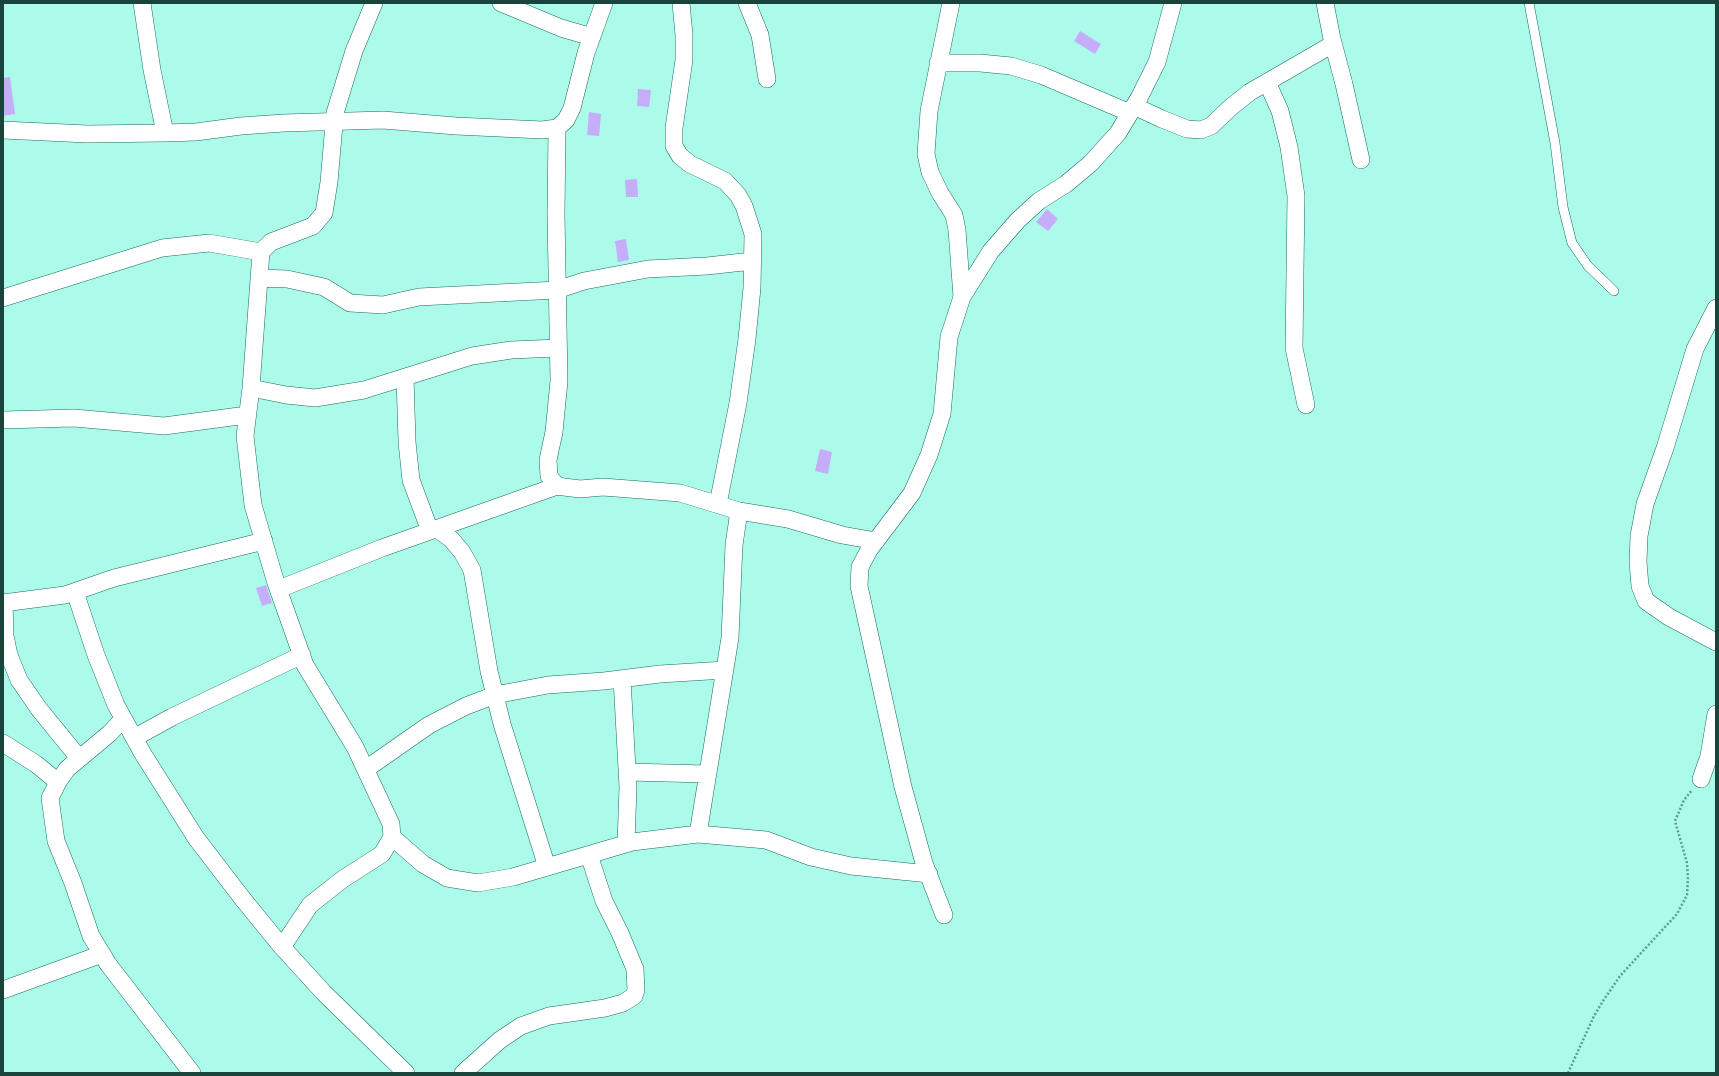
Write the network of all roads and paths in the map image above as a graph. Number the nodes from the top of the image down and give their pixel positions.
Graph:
1 (142, 3) edge
2 (374, 3) edge
3 (501, 3) edge
4 (604, 3) edge
5 (681, 3) edge
6 (747, 3) edge
7 (951, 3) edge
8 (1172, 3) edge
9 (1325, 3) edge
10 (1529, 3) edge
11 (592, 37) junction
12 (1333, 44) junction
13 (938, 63) junction
14 (767, 79) dead end
15 (1267, 82) junction
16 (1132, 110) junction
17 (334, 121) junction
18 (558, 128) junction
19 (3, 130) edge
20 (165, 133) junction
21 (1361, 160) dead end
22 (261, 252) junction
23 (752, 261) junction
24 (259, 278) junction
25 (557, 290) junction
26 (1614, 291) dead end
27 (962, 297) junction
28 (3, 298) edge
29 (1716, 308) edge
30 (558, 348) junction
31 (405, 377) junction
32 (251, 388) junction
33 (1306, 405) dead end
34 (247, 415) junction
35 (3, 420) edge
36 (557, 486) junction
37 (718, 504) junction
38 (739, 511) junction
39 (434, 530) junction
40 (264, 541) junction
41 (876, 541) junction
42 (279, 589) junction
43 (75, 592) junction
44 (3, 603) edge
45 (1716, 642) edge
46 (302, 655) junction
47 (725, 670) junction
48 (622, 679) junction
49 (495, 695) junction
50 (1716, 714) edge
51 (123, 719) junction
52 (134, 738) junction
53 (3, 743) edge
54 (80, 758) junction
55 (366, 769) junction
56 (627, 772) junction
57 (707, 774) junction
58 (1701, 779) joint
59 (58, 782) junction
60 (698, 834) junction
61 (392, 837) junction
62 (626, 844) junction
63 (589, 855) junction
64 (547, 867) junction
65 (928, 874) junction
66 (944, 915) dead end
67 (282, 947) junction
68 (102, 954) junction
69 (3, 990) edge
70 (192, 1073) edge
71 (406, 1073) edge
72 (463, 1073) edge
73 (1568, 1073) edge

1 - 20 street
2 - 17 street
3 - 11 street
4 - 11 street
5 - 23 street
6 - 14 street
7 - 13 street
8 - 16 street
9 - 12 street
10 - 26 lane
11 - 18 street
12 - 15 street
12 - 21 street
13 - 16 street
13 - 27 street
15 - 16 street
15 - 33 street
16 - 27 street
17 - 18 street
17 - 20 street
17 - 22 street
18 - 25 street
19 - 20 street
22 - 24 street
22 - 28 street
23 - 25 street
23 - 37 street
24 - 25 street
24 - 32 street
25 - 30 street
27 - 41 street
29 - 45 street
30 - 31 street
30 - 36 street
31 - 32 street
31 - 39 street
32 - 34 street
34 - 35 street
34 - 40 street
36 - 37 street
36 - 39 street
37 - 38 street
38 - 41 street
38 - 47 street
39 - 42 street
39 - 49 street
40 - 42 street
40 - 43 street
41 - 65 street
42 - 46 street
43 - 44 street
43 - 51 street
44 - 54 street
46 - 52 street
46 - 55 street
47 - 48 street
47 - 57 street
48 - 49 street
48 - 56 street
49 - 55 street
49 - 64 street
50 - 58 street
51 - 52 street
51 - 54 street
52 - 67 street
53 - 59 street
54 - 59 street
55 - 61 street
56 - 57 street
56 - 62 street
57 - 60 street
58 - 73 path
59 - 68 street
60 - 62 street
60 - 65 street
61 - 64 street
61 - 67 street
62 - 63 street
63 - 64 street
63 - 72 street
65 - 66 street
67 - 71 street
68 - 69 street
68 - 70 street

